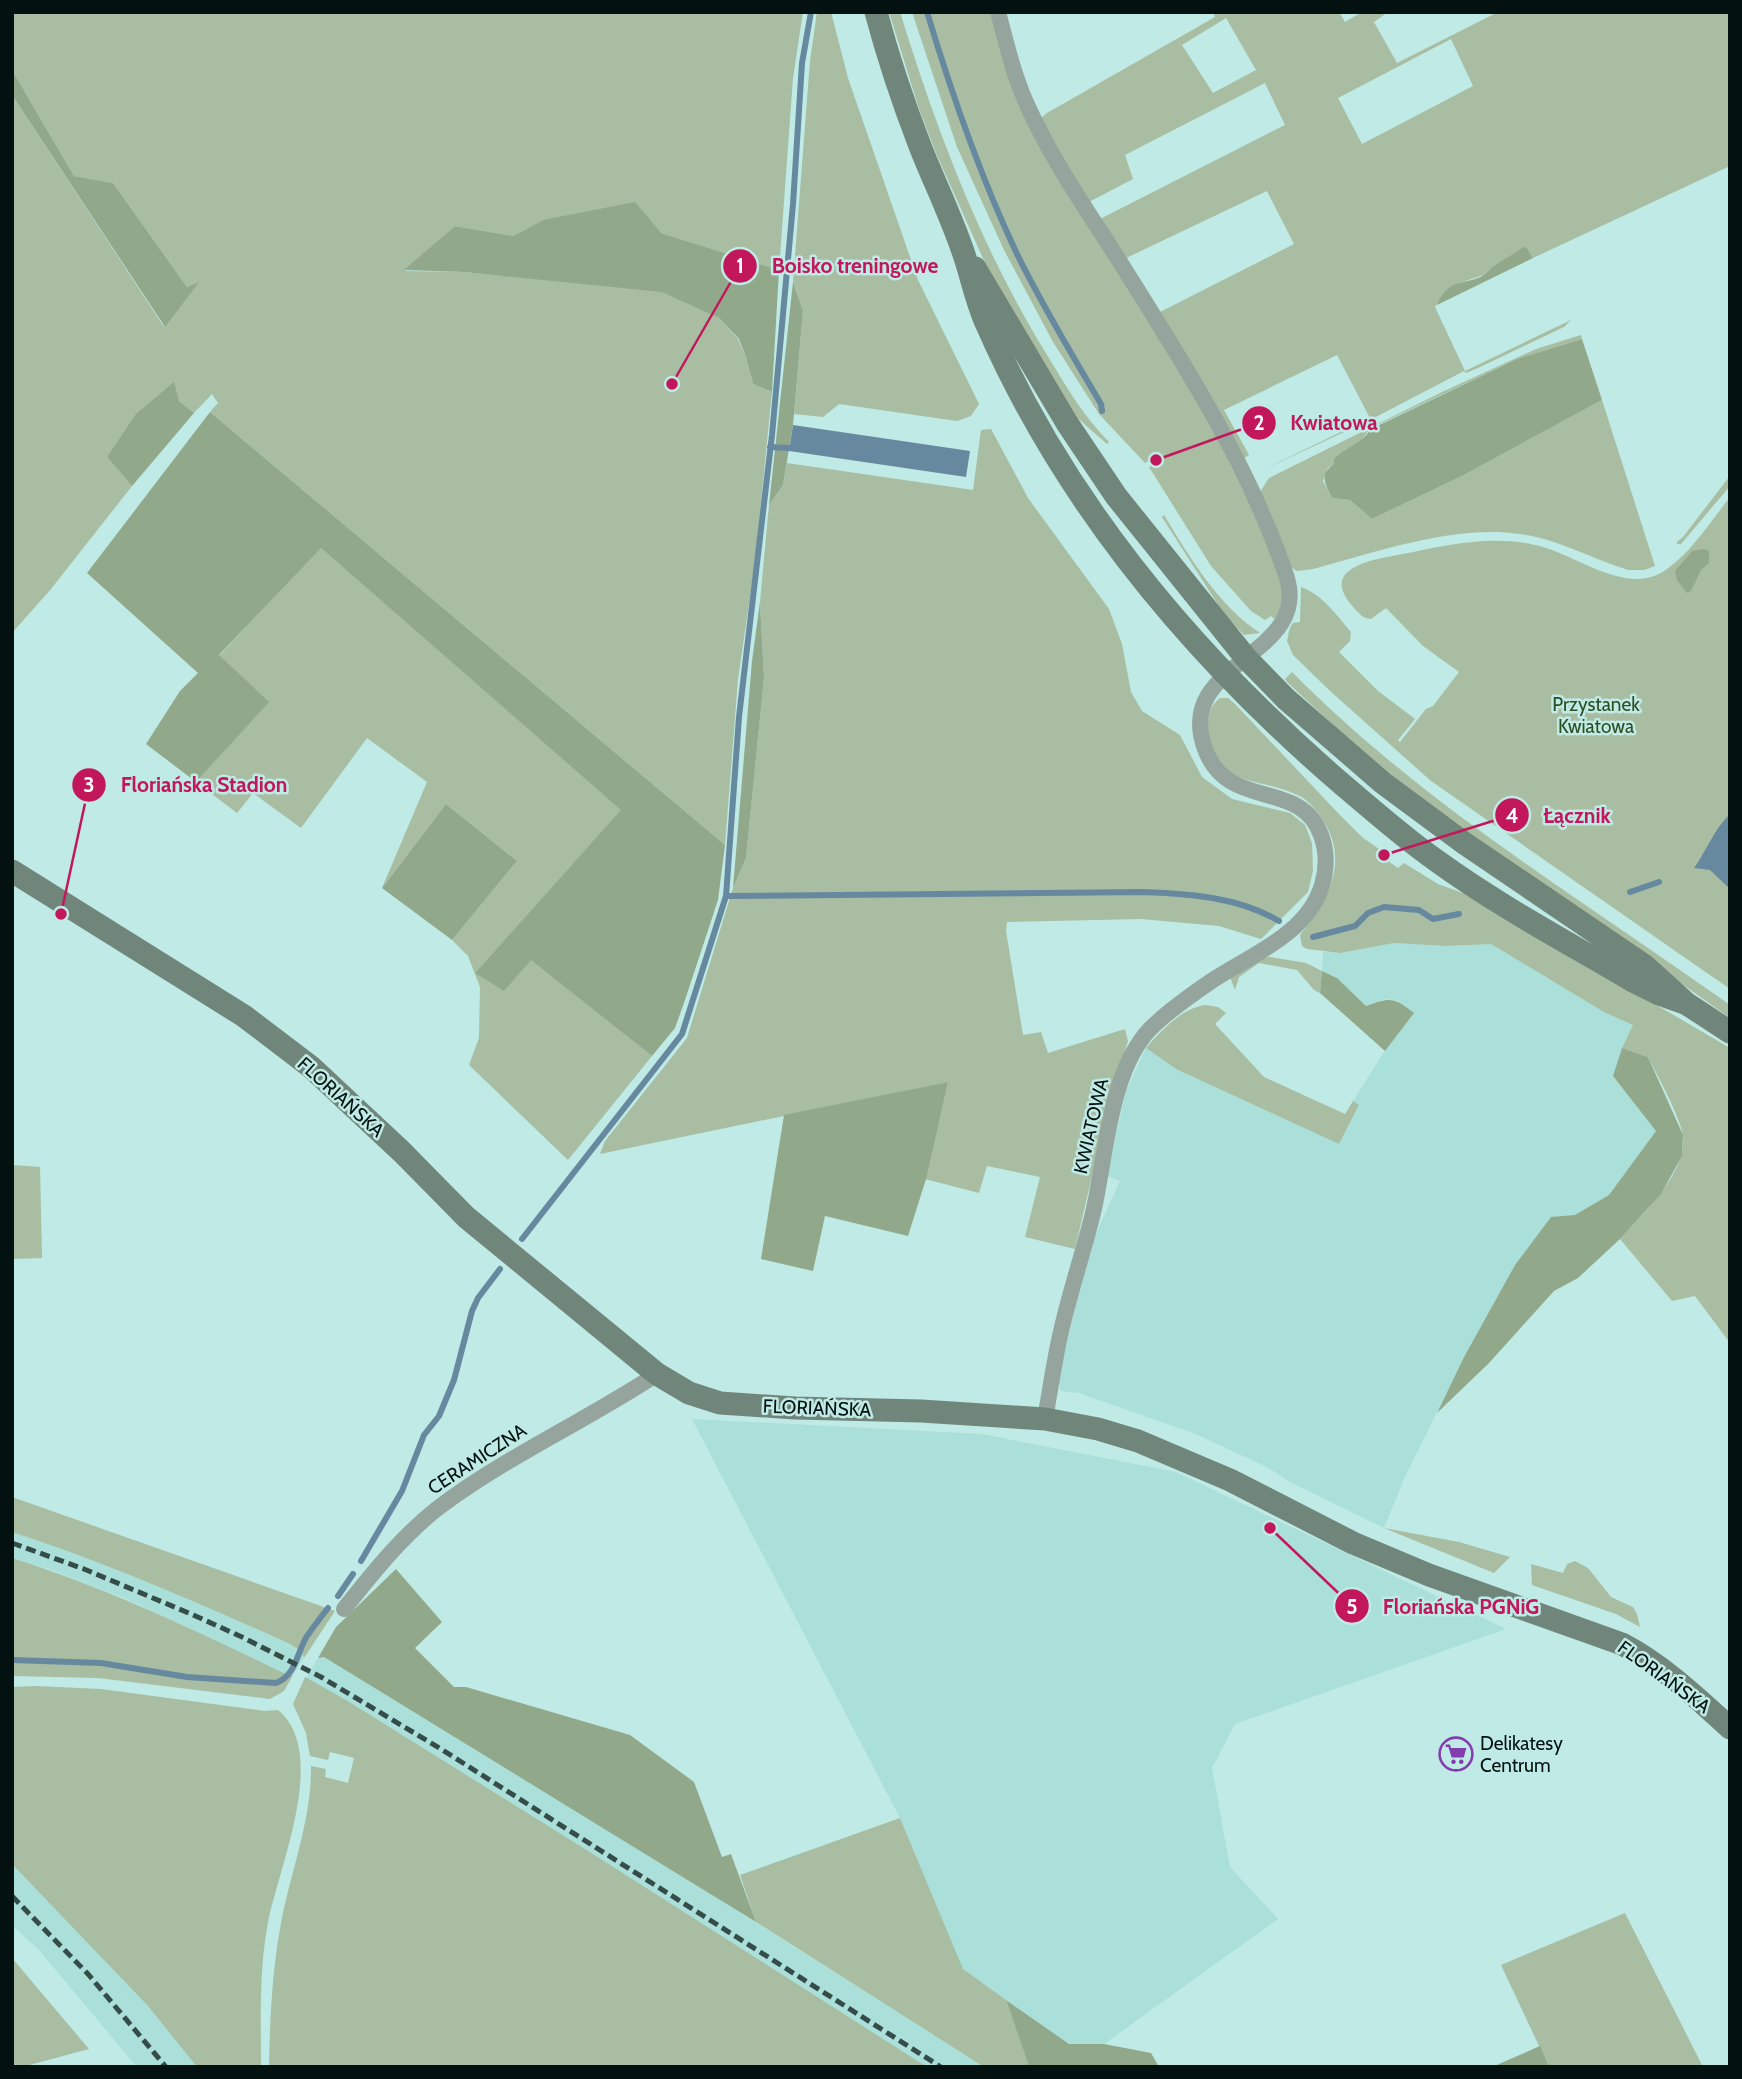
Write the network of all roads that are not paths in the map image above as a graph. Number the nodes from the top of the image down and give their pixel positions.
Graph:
1 (876, 12) edge
2 (998, 12) edge
3 (962, 248) junction
4 (1246, 658) junction
5 (1226, 675) junction
6 (12, 872) edge
7 (1687, 1004) junction
8 (1730, 1032) edge
9 (657, 1374) junction
10 (1045, 1419) junction
11 (344, 1609) dead end
12 (1730, 1728) edge

1 - 3 main road
2 - 4 street, KWIATOWA
3 - 4 main road
3 - 5 main road
4 - 5 street, KWIATOWA
4 - 7 main road
5 - 7 main road
5 - 10 street, KWIATOWA
6 - 9 main road, FLORIAŃSKA
7 - 8 main road
9 - 10 main road, FLORIAŃSKA
9 - 11 street, CERAMICZNA
10 - 12 main road, FLORIAŃSKA

